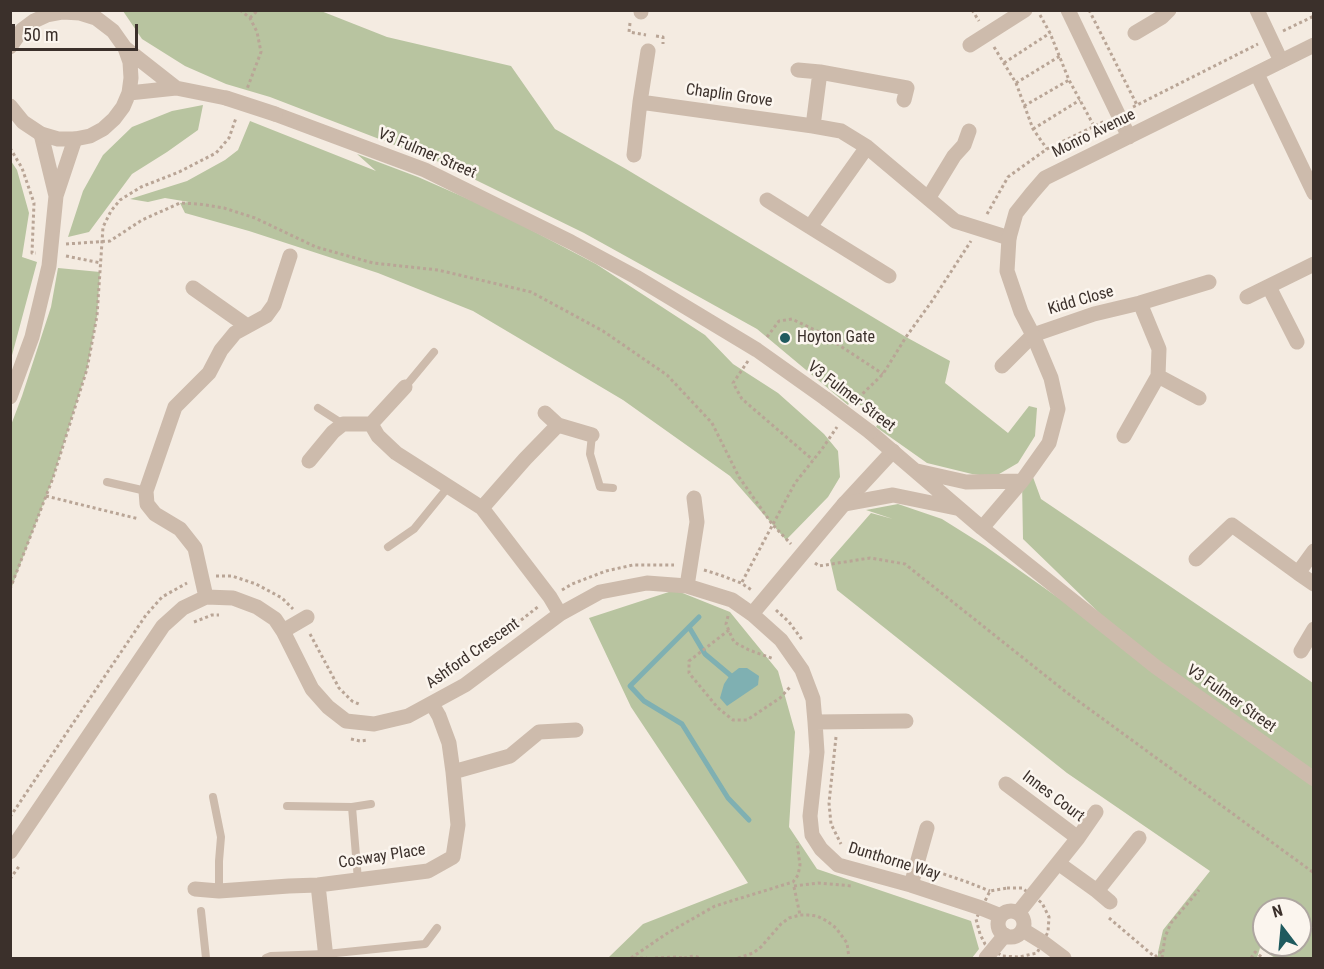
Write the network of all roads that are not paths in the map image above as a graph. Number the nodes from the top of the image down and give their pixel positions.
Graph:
1 (1025, 10) edge
2 (1068, 10) edge
3 (1169, 10) edge
4 (1257, 10) edge
5 (49, 13) edge
6 (96, 14) edge
7 (16, 33) edge
8 (1135, 33) dead end
9 (969, 45) dead end
10 (1314, 45) edge
11 (10, 47) edge
12 (125, 48) junction
13 (648, 51) dead end
14 (1281, 62) junction
15 (798, 70) dead end
16 (820, 72) junction
17 (1257, 74) junction
18 (176, 88) junction
19 (129, 93) junction
20 (904, 100) dead end
21 (640, 102) junction
22 (10, 106) edge
23 (813, 126) junction
24 (969, 131) dead end
25 (41, 134) junction
26 (1129, 137) junction
27 (75, 139) junction
28 (867, 147) junction
29 (634, 155) dead end
30 (1314, 193) edge
31 (57, 196) junction
32 (929, 198) junction
33 (767, 200) dead end
34 (810, 226) junction
35 (1009, 238) junction
36 (290, 256) dead end
37 (1314, 264) edge
38 (889, 276) dead end
39 (1209, 282) dead end
40 (1269, 287) junction
41 (193, 288) dead end
42 (1247, 297) dead end
43 (1140, 303) junction
44 (248, 326) junction
45 (1033, 335) junction
46 (1297, 342) dead end
47 (435, 352) dead end
48 (1002, 366) dead end
49 (1158, 376) junction
50 (405, 387) joint
51 (10, 397) edge
52 (1199, 398) dead end
53 (318, 408) dead end
54 (545, 413) dead end
55 (343, 424) junction
56 (371, 424) junction
57 (558, 424) junction
58 (592, 435) joint
59 (1124, 436) dead end
60 (893, 452) junction
61 (309, 461) dead end
62 (914, 471) junction
63 (1022, 481) junction
64 (107, 482) dead end
65 (449, 486) junction
66 (613, 488) dead end
67 (146, 491) junction
68 (694, 498) dead end
69 (844, 504) junction
70 (482, 508) junction
71 (959, 508) junction
72 (982, 528) junction
73 (388, 547) dead end
74 (1314, 551) edge
75 (1196, 559) dead end
76 (1298, 573) junction
77 (1314, 584) edge
78 (687, 586) junction
79 (206, 597) junction
80 (560, 614) junction
81 (752, 614) junction
82 (305, 619) road end
83 (1314, 629) edge
84 (283, 631) junction
85 (1301, 651) dead end
86 (432, 704) junction
87 (906, 721) dead end
88 (815, 722) junction
89 (576, 730) dead end
90 (453, 772) junction
91 (1314, 779) edge
92 (1006, 784) dead end
93 (213, 797) dead end
94 (371, 804) dead end
95 (287, 806) dead end
96 (352, 807) junction
97 (1096, 812) dead end
98 (927, 828) dead end
99 (1078, 838) junction
100 (1139, 838) dead end
101 (10, 852) edge
102 (1058, 863) junction
103 (358, 880) junction
104 (318, 885) junction
105 (911, 885) junction
106 (195, 889) dead end
107 (219, 891) junction
108 (1096, 891) junction
109 (1110, 902) road end
110 (201, 911) dead end
111 (1018, 913) junction
112 (1002, 916) junction
113 (436, 928) dead end
114 (1023, 930) junction
115 (1005, 935) junction
116 (326, 956) edge
117 (206, 958) edge
118 (266, 958) edge
119 (986, 958) edge
120 (1064, 958) edge

1 - 9 street
2 - 26 street
3 - 8 street
4 - 14 street
5 - 6 street
5 - 7 street
6 - 12 street, V3 Fulmer Street
7 - 11 street
10 - 14 street, Monro Avenue
12 - 18 street, V3 Fulmer Street
12 - 19 street
13 - 21 street
14 - 17 street, Monro Avenue
15 - 16 street
16 - 20 street
16 - 23 street
17 - 26 street, Monro Avenue
17 - 30 street
18 - 19 street, V3 Fulmer Street
18 - 60 street, V3 Fulmer Street, bridge
19 - 27 street
21 - 23 street, Chaplin Grove
21 - 29 street
22 - 25 street
23 - 28 street, Chaplin Grove
24 - 32 street
25 - 27 street
25 - 31 street
26 - 35 street, Monro Avenue
27 - 31 street
28 - 32 street, Chaplin Grove
28 - 34 street
31 - 51 street
32 - 35 street, Chaplin Grove
33 - 34 street
34 - 38 street
35 - 45 street, Monro Avenue
36 - 44 street
37 - 40 street
39 - 43 street, Kidd Close
40 - 42 street
40 - 46 street
41 - 44 street
43 - 45 street, Kidd Close
43 - 49 street, Kidd Close
44 - 67 street
45 - 48 street
45 - 63 street, Monro Avenue
47 - 50 lane
49 - 52 street
49 - 59 street, Kidd Close
50 - 56 street
53 - 55 lane
54 - 57 street
55 - 56 street
55 - 61 street
56 - 65 street
57 - 58 street
57 - 70 street
58 - 66 lane
60 - 62 street, V3 Fulmer Street
60 - 69 street
62 - 63 street
62 - 71 street, V3 Fulmer Street
63 - 72 street, Monro Avenue
64 - 67 lane
65 - 70 street
65 - 73 lane
67 - 79 street
68 - 78 street
69 - 71 street
69 - 81 street
70 - 80 street
71 - 72 street, V3 Fulmer Street
72 - 91 street, V3 Fulmer Street
74 - 76 street
75 - 76 street
76 - 77 street
78 - 80 street, Ashford Crescent
78 - 81 street, Ashford Crescent
79 - 84 street, Ashford Crescent
79 - 101 street
80 - 86 street, Ashford Crescent
81 - 88 street, Dunthorne Way
82 - 84 street
83 - 85 street
84 - 86 street, Ashford Crescent
86 - 90 street, Cosway Place
87 - 88 street
88 - 105 street, Dunthorne Way
89 - 90 street
90 - 103 street, Cosway Place
92 - 99 street, Innes Court
93 - 107 lane
94 - 96 lane
95 - 96 lane
96 - 103 lane
97 - 99 street, Innes Court
98 - 105 street
99 - 102 street, Innes Court
100 - 108 street
102 - 108 street
102 - 111 street, Innes Court
103 - 104 street, Cosway Place
104 - 107 street, Cosway Place
104 - 116 street
105 - 112 street, Dunthorne Way
106 - 107 street, Cosway Place
108 - 109 street
110 - 117 lane
111 - 112 street
111 - 114 street
112 - 115 street
113 - 116 lane
114 - 115 street
114 - 120 street
115 - 119 street
116 - 118 lane

